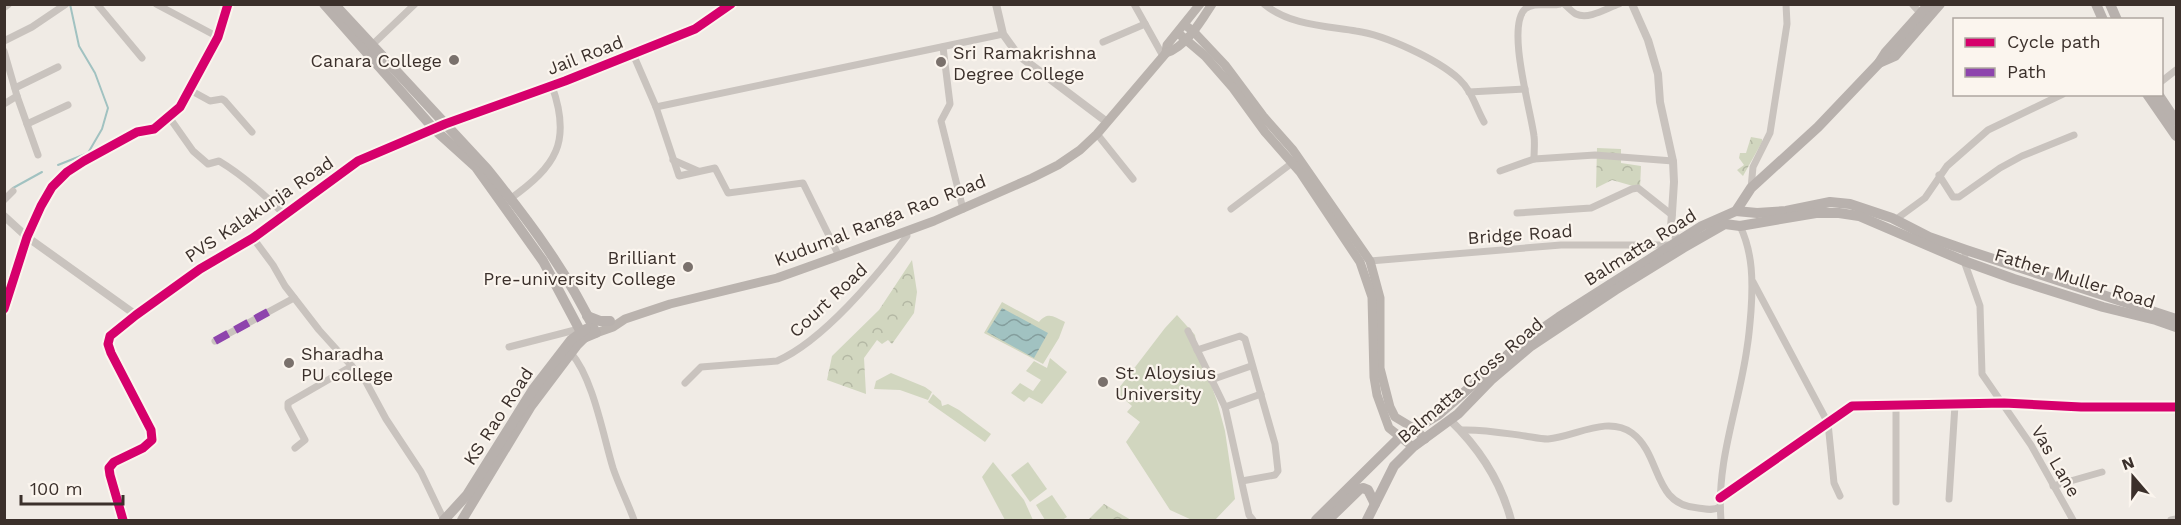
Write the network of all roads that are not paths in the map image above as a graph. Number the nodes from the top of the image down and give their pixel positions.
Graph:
1 (8, 4) edge
2 (66, 4) edge
3 (97, 4) edge
4 (156, 4) edge
5 (228, 4) edge
6 (324, 4) edge
7 (334, 4) edge
8 (415, 4) edge
9 (730, 4) edge
10 (996, 4) edge
11 (1134, 4) edge
12 (1212, 4) edge
13 (1264, 4) edge
14 (1562, 4) edge
15 (1619, 4) edge
16 (1632, 4) edge
17 (1786, 4) edge
18 (1912, 4) edge
19 (1929, 4) edge
20 (1940, 4) edge
21 (2096, 4) edge
22 (4, 7) edge
23 (1198, 8) edge
24 (1921, 14) junction
25 (2102, 18) edge
26 (1145, 24) junction
27 (1185, 32) junction
28 (1003, 34) junction
29 (218, 37) junction
30 (4, 41) edge
31 (1103, 42) dead end
32 (371, 46) junction
33 (943, 47) junction
34 (4, 51) edge
35 (1166, 51) junction
36 (633, 54) junction
37 (142, 58) dead end
38 (1879, 63) junction
39 (58, 67) dead end
40 (2176, 70) edge
41 (2163, 80) edge
42 (552, 86) junction
43 (15, 88) junction
44 (1525, 89) junction
45 (189, 90) junction
46 (1469, 92) junction
47 (17, 96) junction
48 (2059, 96) edge
49 (2148, 96) edge
50 (2159, 96) edge
51 (4, 104) edge
52 (68, 105) dead end
53 (656, 107) junction
54 (169, 117) junction
55 (2176, 121) edge
56 (1107, 122) junction
57 (1484, 122) dead end
58 (27, 124) junction
59 (445, 124) junction
60 (434, 129) junction
61 (252, 132) dead end
62 (1097, 134) junction
63 (2074, 135) dead end
64 (2176, 136) edge
65 (38, 155) dead end
66 (1534, 159) junction
67 (673, 160) junction
68 (1673, 160) junction
69 (1292, 163) junction
70 (699, 171) junction
71 (1500, 171) dead end
72 (1939, 175) junction
73 (1133, 179) dead end
74 (1751, 188) junction
75 (13, 191) dead end
76 (510, 199) junction
77 (4, 200) edge
78 (963, 209) junction
79 (1231, 209) dead end
80 (1736, 211) junction
81 (1517, 213) dead end
82 (285, 214) junction
83 (1672, 215) junction
84 (6, 220) edge
85 (1895, 220) junction
86 (1743, 225) junction
87 (912, 232) junction
88 (27, 237) junction
89 (253, 238) junction
90 (1676, 243) junction
91 (839, 256) junction
92 (1965, 256) junction
93 (1370, 261) junction
94 (1753, 282) junction
95 (294, 298) junction
96 (4, 309) edge
97 (136, 315) junction
98 (587, 316) junction
99 (625, 319) junction
100 (2176, 319) edge
101 (610, 321) junction
102 (2176, 327) edge
103 (577, 330) junction
104 (595, 330) junction
105 (1188, 331) dead end
106 (215, 341) dead end
107 (509, 347) dead end
108 (1197, 350) junction
109 (571, 353) junction
110 (560, 361) junction
111 (352, 366) junction
112 (1251, 366) junction
113 (1212, 380) junction
114 (685, 383) dead end
115 (1261, 394) junction
116 (2004, 403) junction
117 (1896, 405) junction
118 (1955, 405) junction
119 (1225, 407) junction
120 (2176, 408) edge
121 (1450, 420) junction
122 (1828, 423) junction
123 (1415, 429) junction
124 (1461, 430) junction
125 (1399, 438) junction
126 (1425, 439) junction
127 (1413, 447) junction
128 (295, 448) dead end
129 (2102, 472) dead end
130 (1242, 481) junction
131 (2053, 486) junction
132 (1840, 496) dead end
133 (1720, 498) junction
134 (1949, 499) dead end
135 (1896, 502) dead end
136 (1375, 504) junction
137 (1720, 507) junction
138 (2072, 518) edge
139 (2176, 519) edge
140 (123, 520) edge
141 (444, 520) edge
142 (462, 520) edge
143 (634, 520) edge
144 (1252, 520) edge
145 (1316, 520) edge
146 (1328, 520) edge
147 (1366, 520) edge
148 (1511, 520) edge
149 (1722, 520) edge
150 (2061, 520) edge
151 (2171, 520) edge

1 - 22 street
2 - 30 street
3 - 37 street
4 - 29 street
5 - 29 street
6 - 60 main road
7 - 32 main road
8 - 32 street
9 - 36 street, Jail Road
10 - 28 street
11 - 26 street
12 - 27 main road
13 - 46 street
14 - 15 street
14 - 44 street
16 - 68 street
17 - 74 street
18 - 24 street
19 - 24 main road
20 - 38 main road
21 - 25 main road
23 - 27 main road
24 - 38 main road
26 - 31 street
26 - 35 street
27 - 35 main road, Kudumal Ranga Rao Road
27 - 69 main road
27 - 93 main road
28 - 33 street
28 - 56 street
29 - 45 street
32 - 59 main road
33 - 53 street
33 - 78 street
34 - 43 street
35 - 56 main road, Kudumal Ranga Rao Road
36 - 42 street, Jail Road
36 - 53 street
38 - 74 main road
39 - 43 street
40 - 41 street
42 - 59 street, Jail Road
42 - 76 street
43 - 47 street
44 - 46 street
44 - 66 street
45 - 54 street
45 - 61 street
46 - 57 street
47 - 51 street
47 - 58 street
48 - 72 street
49 - 64 main road
50 - 55 main road
52 - 58 street
53 - 67 street
54 - 82 street
54 - 88 street
56 - 62 main road, Kudumal Ranga Rao Road
58 - 65 street
59 - 60 street, PVS Kalakunja Road
59 - 76 main road
60 - 82 street, PVS Kalakunja Road
60 - 103 main road
62 - 73 street
62 - 78 main road, Kudumal Ranga Rao Road
63 - 72 street
66 - 68 street
66 - 71 street
67 - 70 street
67 - 70 street
68 - 83 street
69 - 79 street
69 - 125 main road
70 - 91 street
72 - 85 street
74 - 80 main road
75 - 77 street
76 - 98 main road
78 - 87 main road, Kudumal Ranga Rao Road
80 - 85 main road
80 - 86 main road
80 - 90 main road, Balmatta Road
81 - 83 street
82 - 89 street, PVS Kalakunja Road
83 - 90 street
84 - 88 street
85 - 92 main road
86 - 92 main road, Balmatta Cross Road
86 - 94 street
86 - 121 main road, Balmatta Cross Road
87 - 91 main road, Kudumal Ranga Rao Road
87 - 114 street, Court Road
88 - 96 street
88 - 97 street
89 - 95 street
89 - 97 street, PVS Kalakunja Road
90 - 93 street, Bridge Road
90 - 123 main road, Balmatta Road
91 - 99 main road, Kudumal Ranga Rao Road
92 - 100 main road
92 - 102 main road, Father Muller Road
92 - 116 street, Vas Lane
93 - 123 main road
94 - 122 street
94 - 133 street
95 - 106 street
95 - 111 street
97 - 140 street, PVS Kalakunja Road
98 - 101 main road
98 - 104 main road
99 - 101 main road
99 - 104 main road, Kudumal Ranga Rao Road
101 - 104 main road
103 - 104 main road, KS Rao Road
103 - 107 street
103 - 109 main road, KS Rao Road
103 - 110 main road, KS Rao Road
105 - 108 street
108 - 112 street
108 - 113 street
109 - 110 main road, KS Rao Road
109 - 143 street
110 - 141 main road, KS Rao Road
110 - 142 main road, KS Rao Road
111 - 128 street
111 - 141 street
112 - 113 street
112 - 115 street
113 - 119 street
115 - 119 street
115 - 130 street
116 - 118 street
116 - 120 street
116 - 131 street, Vas Lane
117 - 118 street
117 - 122 street
117 - 135 street
118 - 134 street
119 - 130 street
121 - 124 street
121 - 126 main road, Balmatta Cross Road
122 - 132 street
122 - 133 street
123 - 125 main road, Balmatta Road
123 - 126 main road
124 - 137 street
124 - 148 street
125 - 127 main road
125 - 145 main road, Balmatta Road
126 - 127 main road, Balmatta Cross Road
127 - 136 main road, Balmatta Cross Road
129 - 131 street
130 - 144 street
131 - 138 street, Vas Lane
133 - 137 street
136 - 146 main road
136 - 147 main road, Balmatta Cross Road
137 - 149 street
138 - 150 street
139 - 151 street

